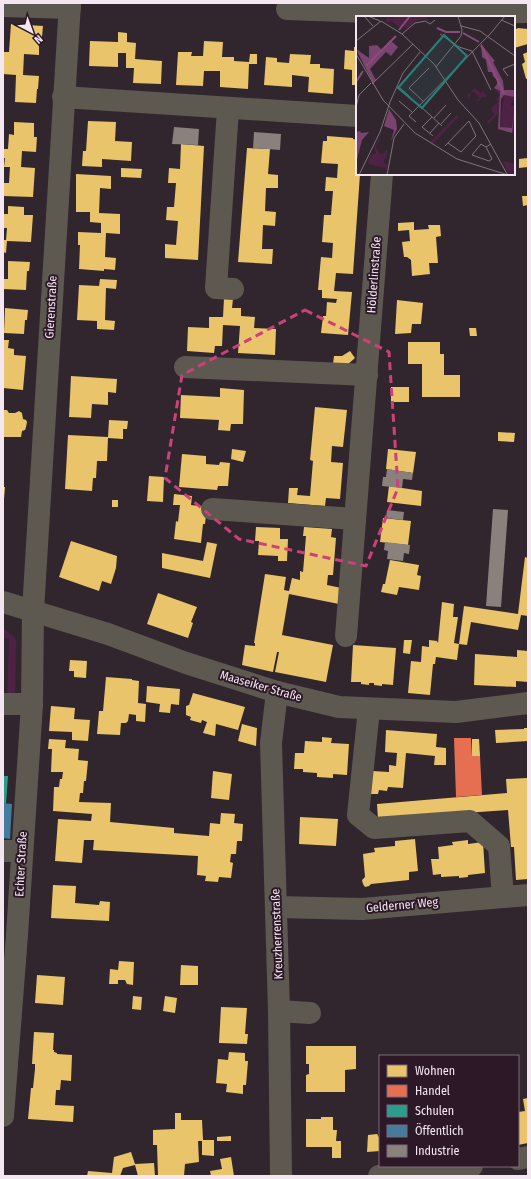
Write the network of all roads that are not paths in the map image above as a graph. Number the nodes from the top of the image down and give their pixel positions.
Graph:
1 (3, 6) edge
2 (70, 6) edge
3 (285, 6) edge
4 (528, 12) edge
5 (399, 15) edge
6 (64, 97) junction
7 (228, 109) junction
8 (356, 116) edge
9 (382, 175) edge
10 (233, 289) dead end
11 (185, 367) dead end
12 (367, 375) junction
13 (212, 509) dead end
14 (355, 519) junction
15 (3, 602) edge
16 (33, 611) junction
17 (346, 636) dead end
18 (277, 692) junction
19 (528, 703) edge
20 (3, 704) edge
21 (32, 704) junction
22 (369, 709) junction
23 (12, 851) edge
24 (528, 895) edge
25 (503, 897) junction
26 (276, 907) junction
27 (9, 948) edge
28 (279, 1011) junction
29 (310, 1013) dead end
30 (3, 1116) edge
31 (463, 1167) edge
32 (281, 1176) edge
33 (379, 1176) edge

1 - 2 street
2 - 6 street, Gierenstraße
3 - 5 street
4 - 5 street
6 - 7 street
6 - 16 street, Gierenstraße
7 - 8 street
7 - 10 street
9 - 12 street, Hölderlinstraße
11 - 12 street
12 - 14 street, Hölderlinstraße
13 - 14 street
14 - 17 street, Hölderlinstraße
15 - 16 street, Maaseiker Straße
16 - 18 street, Maaseiker Straße
16 - 21 street, Echter Straße
18 - 22 street, Maaseiker Straße
18 - 26 street, Kreuzherrenstraße
19 - 22 street, Maaseiker Straße
20 - 21 street
21 - 23 street, Echter Straße
22 - 25 street
23 - 27 street, Echter Straße
24 - 25 street, Gelderner Weg
25 - 26 street, Gelderner Weg
26 - 28 street, Kreuzherrenstraße
27 - 30 street, Echter Straße
28 - 29 street
28 - 32 street, Kreuzherrenstraße
31 - 33 street

